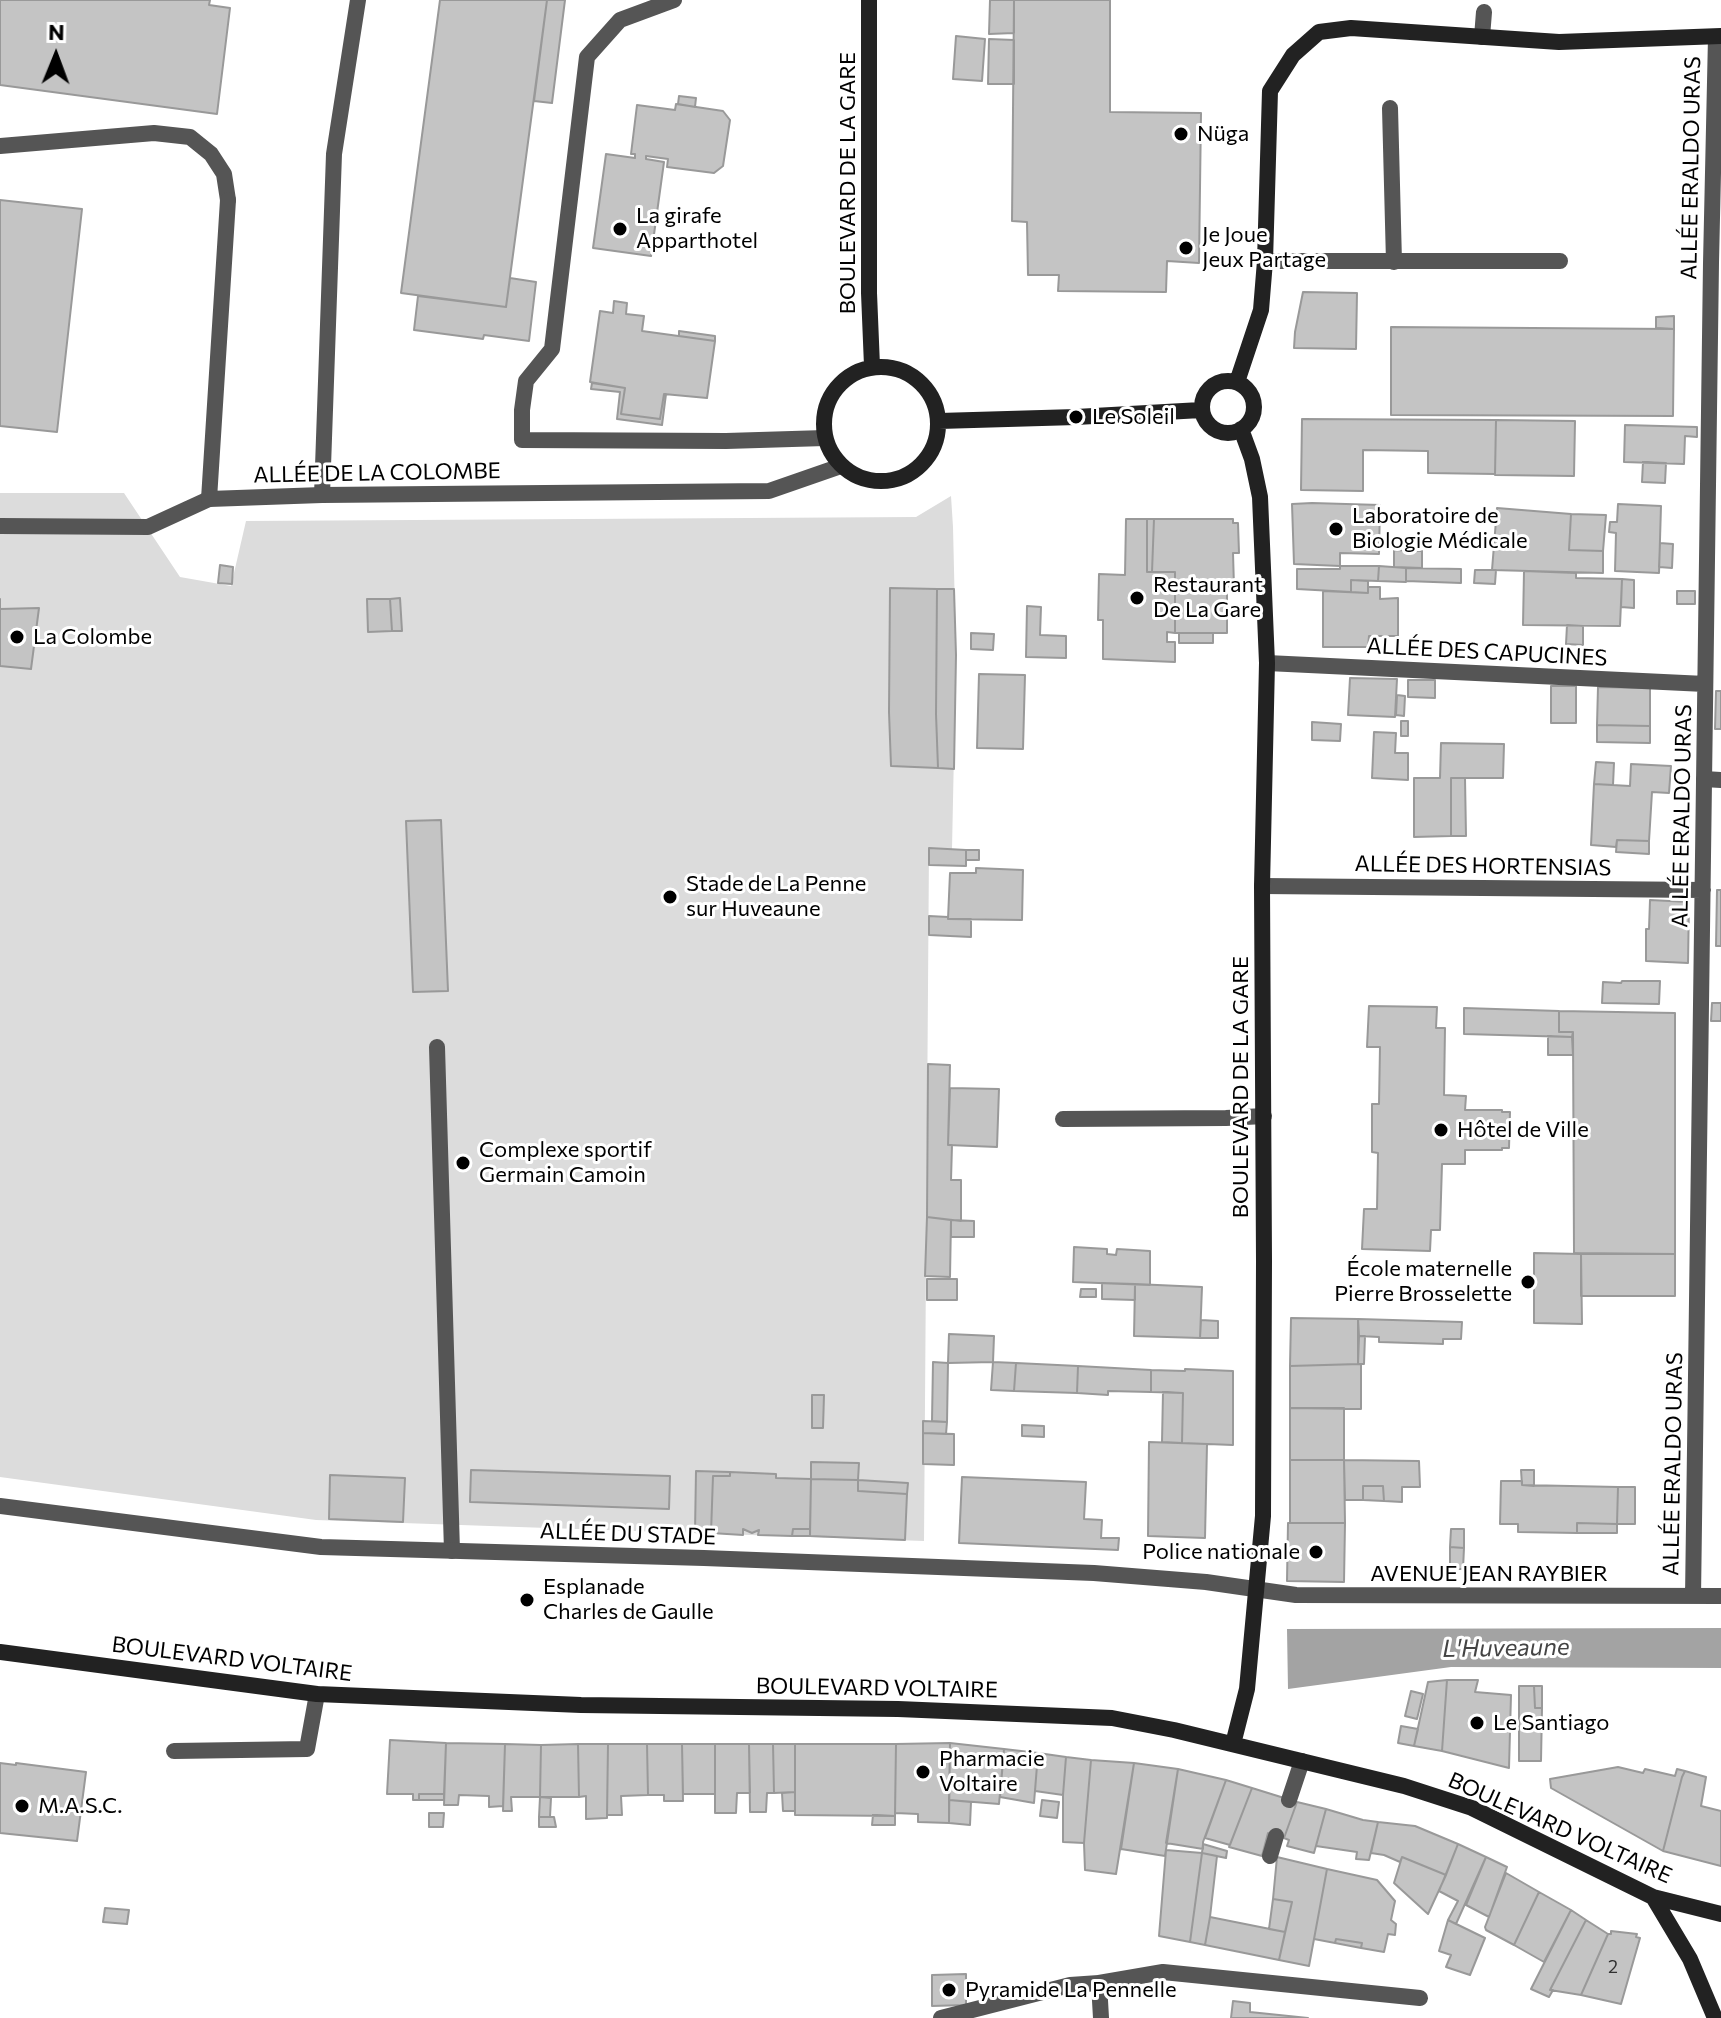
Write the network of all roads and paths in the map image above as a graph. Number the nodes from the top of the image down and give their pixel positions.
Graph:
1 (358, 0) edge
2 (674, 0) edge
3 (869, 0) edge
4 (1484, 12) dead end
5 (1718, 36) edge
6 (1482, 37) junction
7 (1390, 108) dead end
8 (0, 146) edge
9 (1265, 261) junction
10 (1560, 261) dead end
11 (1394, 262) junction
12 (872, 366) junction
13 (1237, 382) junction
14 (1201, 410) junction
15 (939, 421) junction
16 (1241, 429) junction
17 (825, 438) junction
18 (841, 466) junction
19 (322, 495) junction
20 (209, 499) junction
21 (0, 526) edge
22 (1267, 663) junction
23 (1705, 684) junction
24 (1712, 779) edge
25 (1262, 886) junction
26 (1703, 890) junction
27 (437, 1047) dead end
28 (1264, 1116) junction
29 (1063, 1119) dead end
30 (0, 1506) edge
31 (452, 1551) junction
32 (1257, 1591) junction
33 (1693, 1596) junction
34 (1721, 1596) edge
35 (0, 1652) edge
36 (317, 1694) junction
37 (1233, 1744) junction
38 (174, 1751) dead end
39 (1302, 1761) junction
40 (1289, 1800) dead end
41 (1276, 1836) dead end
42 (1270, 1856) dead end
43 (1653, 1897) junction
44 (1721, 1914) edge
45 (1099, 1983) junction
46 (1420, 1998) dead end
47 (941, 2018) edge
48 (1101, 2018) edge
49 (1715, 2018) edge

1 - 19 street
2 - 17 street
3 - 12 main road, BOULEVARD DE LA GARE
4 - 6 street
5 - 6 main road
5 - 23 street, ALLÉE ERALDO URAS
6 - 9 main road
7 - 11 street
8 - 20 street
9 - 11 street
9 - 13 main road
10 - 11 street
12 - 15 main road
12 - 17 main road
13 - 14 main road
13 - 16 main road
14 - 15 main road
14 - 16 main road
15 - 18 main road
16 - 22 main road, BOULEVARD DE LA GARE
17 - 18 main road
18 - 19 street, ALLÉE DE LA COLOMBE
19 - 20 street, ALLÉE DE LA COLOMBE
20 - 21 street
22 - 23 street, ALLÉE DES CAPUCINES
22 - 25 main road, BOULEVARD DE LA GARE
23 - 24 street, ALLÉE ERALDO URAS
24 - 26 street, ALLÉE ERALDO URAS
25 - 26 street, ALLÉE DES HORTENSIAS
25 - 28 main road, BOULEVARD DE LA GARE
26 - 33 street, ALLÉE ERALDO URAS
27 - 31 street
28 - 29 street
28 - 32 main road, BOULEVARD DE LA GARE
30 - 31 street, ALLÉE DU STADE
31 - 32 street, ALLÉE DU STADE
32 - 33 street, AVENUE JEAN RAYBIER
32 - 37 main road, BOULEVARD DE LA GARE
33 - 34 street, AVENUE JEAN RAYBIER
35 - 36 main road, BOULEVARD VOLTAIRE
36 - 37 main road, BOULEVARD VOLTAIRE
36 - 38 street
37 - 39 main road, BOULEVARD VOLTAIRE
39 - 40 street
39 - 43 main road, BOULEVARD VOLTAIRE
41 - 42 street
43 - 44 main road, BOULEVARD VOLTAIRE
43 - 49 main road
45 - 46 street
45 - 47 street
45 - 48 street

